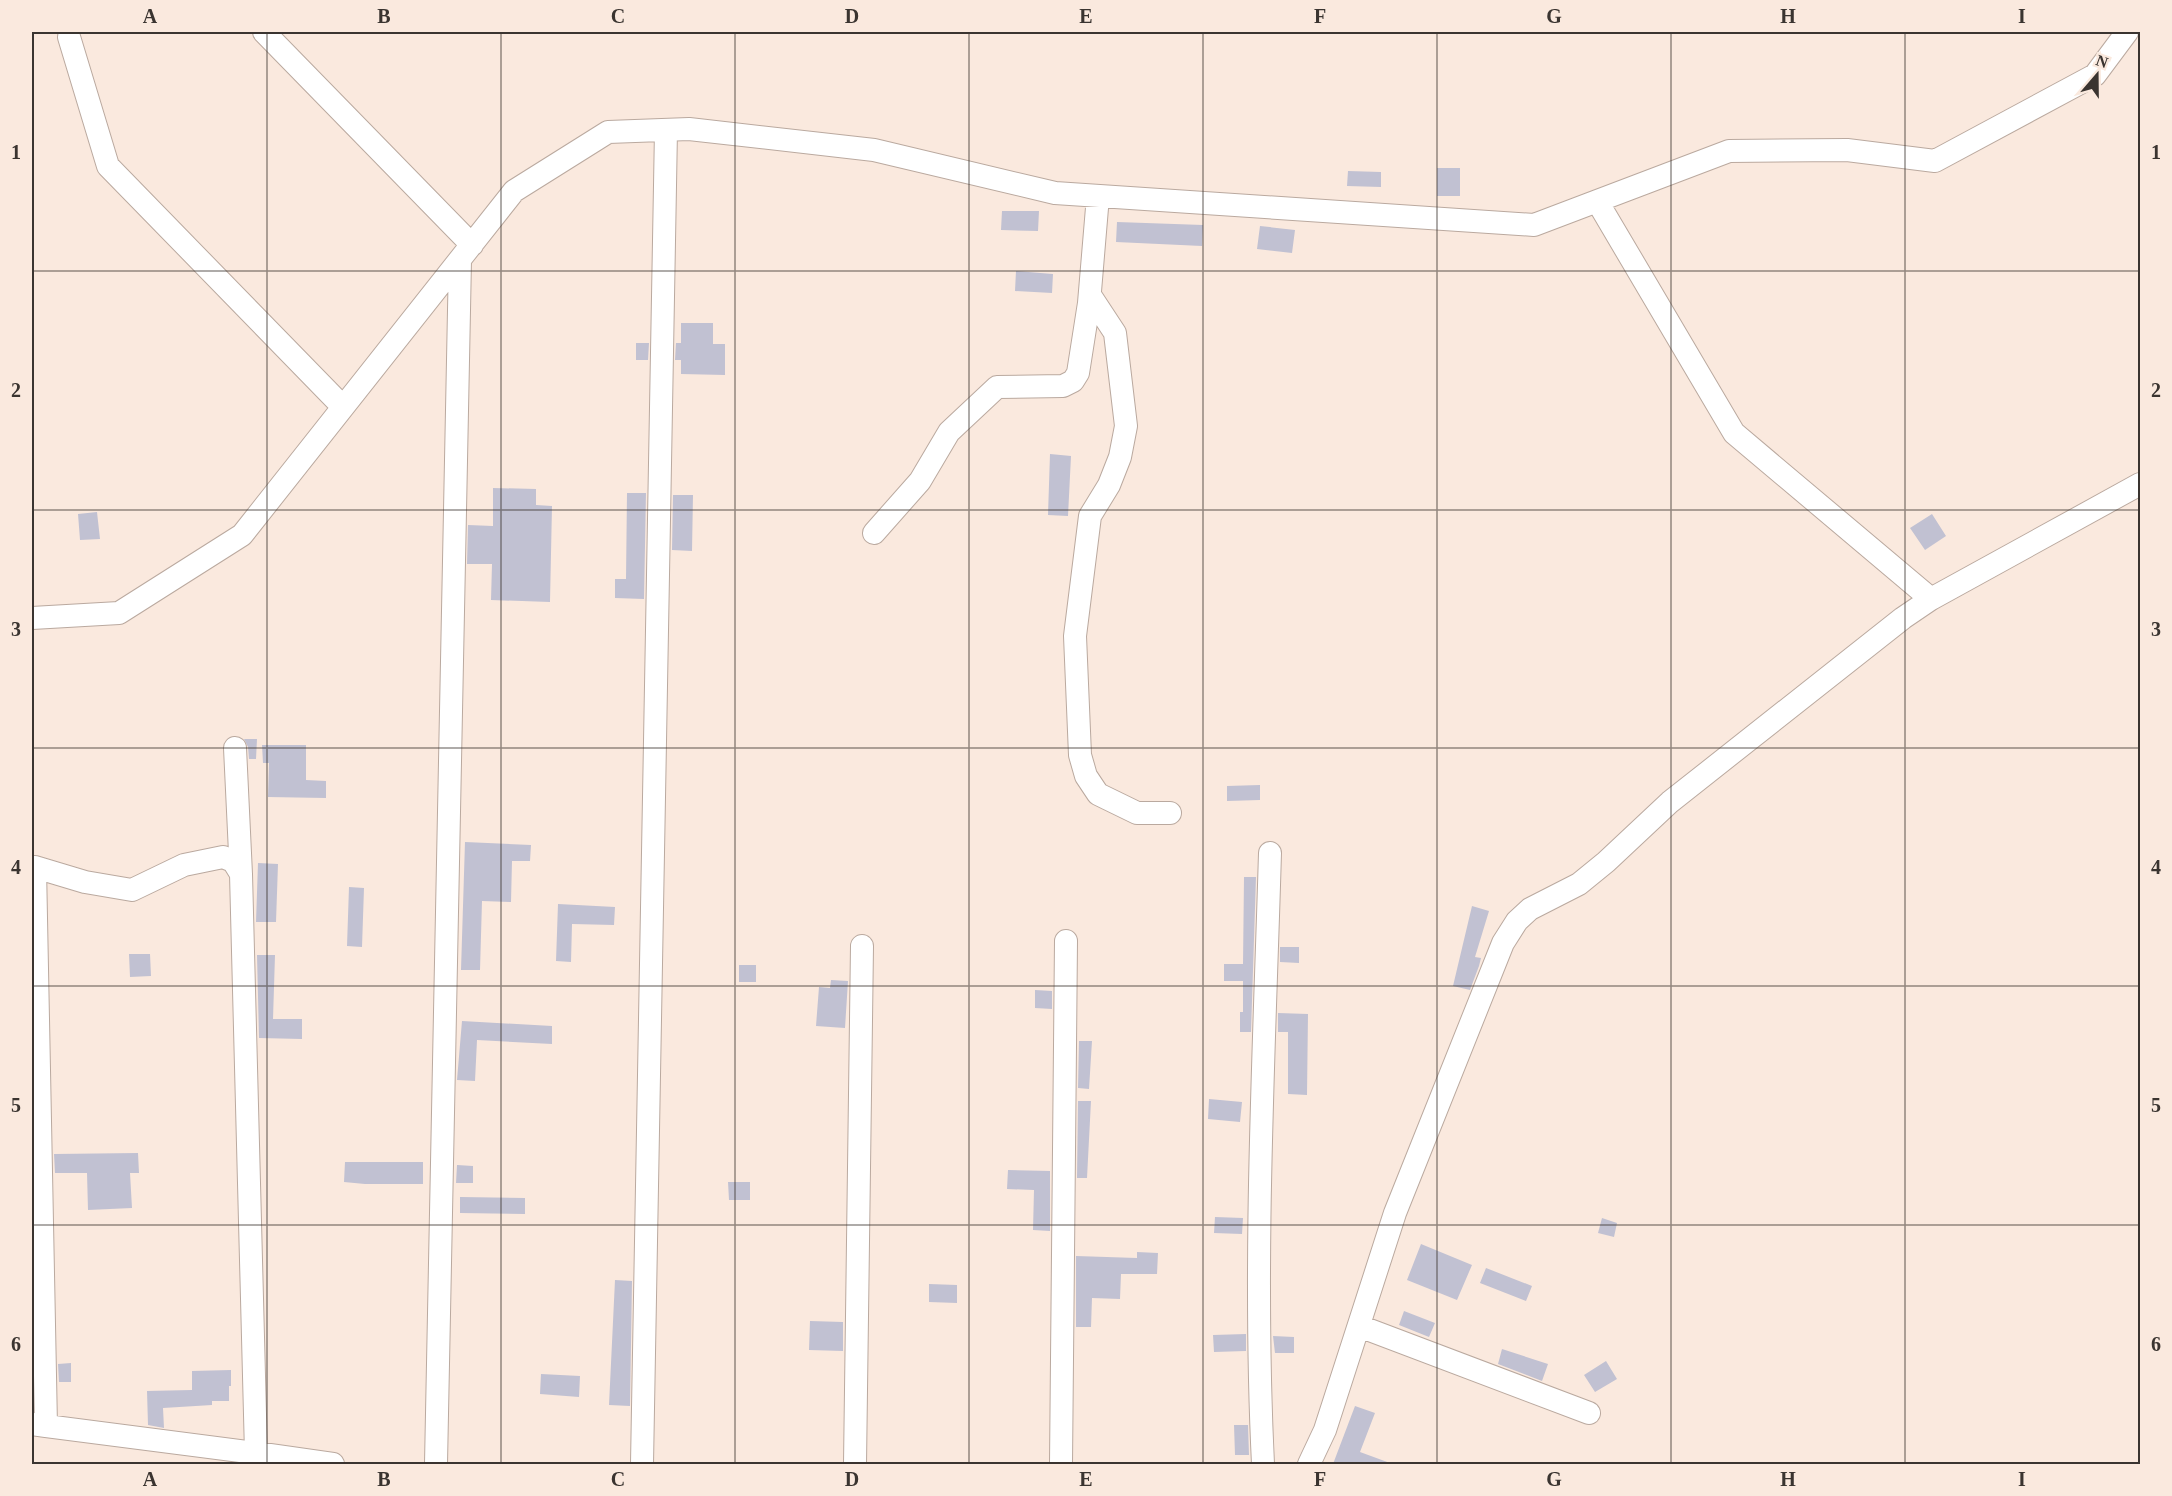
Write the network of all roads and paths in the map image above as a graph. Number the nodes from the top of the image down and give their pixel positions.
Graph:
1 (264, 32) edge
2 (2127, 32) edge
3 (69, 37) dead end
4 (666, 130) junction
5 (1098, 196) junction
6 (1597, 201) junction
7 (466, 252) junction
8 (1090, 295) junction
9 (344, 407) junction
10 (2140, 484) edge
11 (874, 532) dead end
12 (1931, 599) junction
13 (32, 618) edge
14 (235, 748) dead end
15 (1170, 813) dead end
16 (1270, 853) dead end
17 (33, 867) edge
18 (242, 874) junction
19 (1066, 941) dead end
20 (862, 946) dead end
21 (1359, 1326) junction
22 (1589, 1413) dead end
23 (39, 1425) edge
24 (256, 1452) junction
25 (333, 1464) edge
26 (436, 1464) edge
27 (642, 1464) edge
28 (855, 1464) edge
29 (1060, 1464) edge
30 (1263, 1464) edge
31 (1309, 1464) edge

1 - 7 street
2 - 6 street
3 - 9 street
4 - 5 street
4 - 7 street
4 - 27 street
5 - 6 street
5 - 8 street
6 - 12 street
7 - 9 street
7 - 26 street
8 - 11 street
8 - 15 street
9 - 13 street
10 - 12 street
12 - 21 street
14 - 18 street
16 - 30 street
17 - 18 street
17 - 23 street
18 - 24 street
19 - 29 street
20 - 28 street
21 - 22 street
21 - 31 street
23 - 24 street
24 - 25 street

